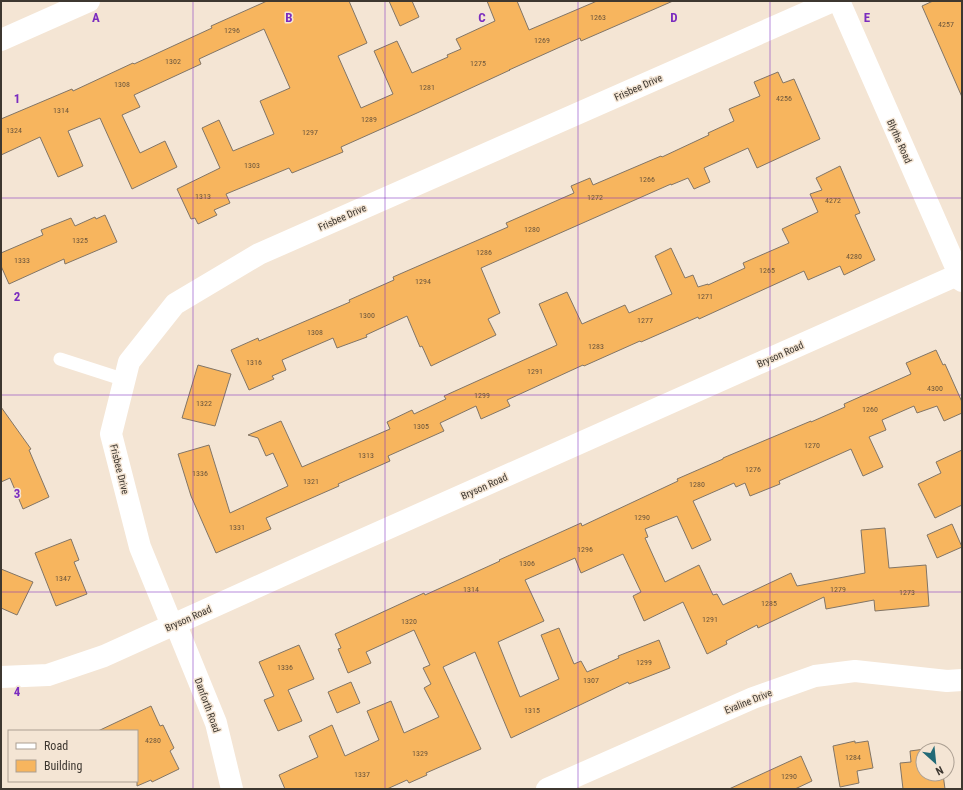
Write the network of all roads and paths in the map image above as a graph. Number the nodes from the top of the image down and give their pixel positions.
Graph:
1 (89, 1) edge
2 (833, 1) edge
3 (839, 1) edge
4 (1, 40) edge
5 (961, 276) edge
6 (60, 359) dead end
7 (125, 380) junction
8 (174, 624) junction
9 (1, 677) edge
10 (962, 680) edge
11 (232, 789) edge
12 (547, 789) edge

1 - 4 street
2 - 7 street, Frisbee Drive
3 - 5 street, Blythe Road
5 - 8 street, Bryson Road
6 - 7 lane
7 - 8 street, Frisbee Drive
8 - 9 street, Bryson Road
8 - 11 street, Danforth Road
10 - 12 street, Evaline Drive

